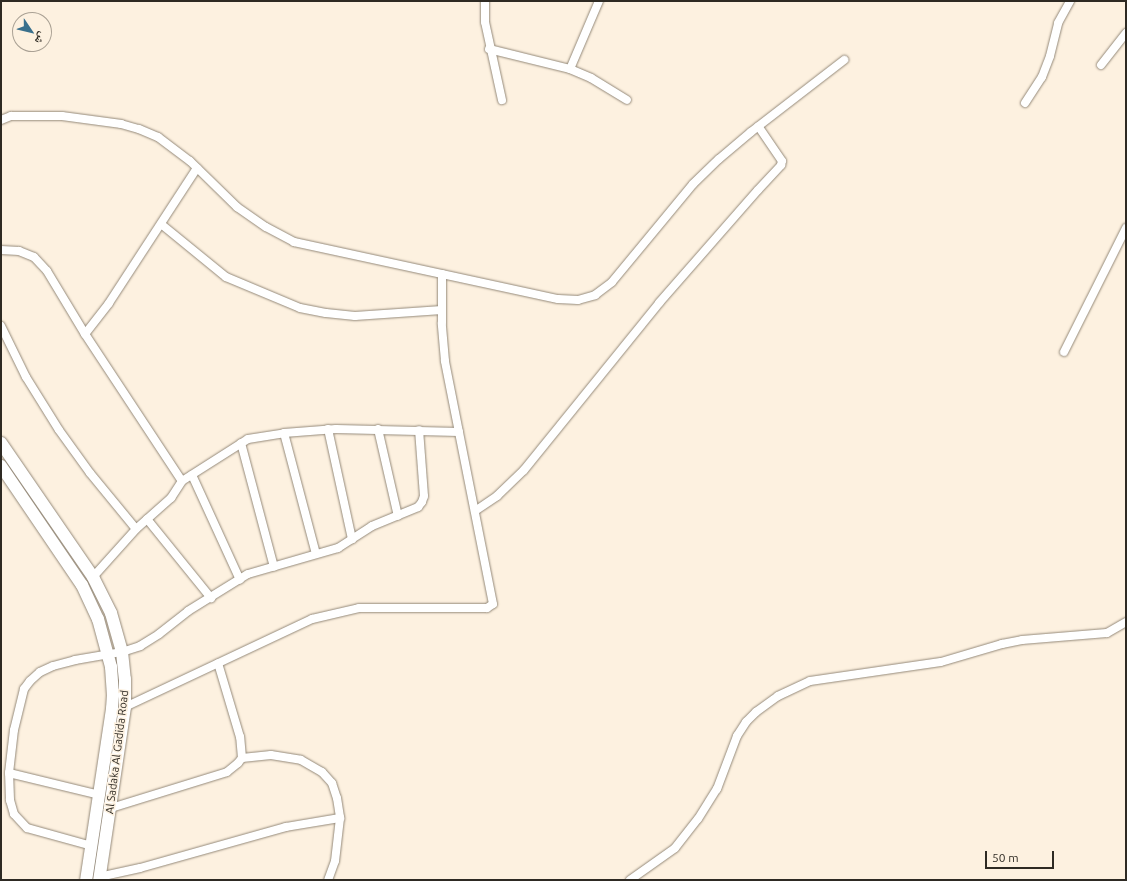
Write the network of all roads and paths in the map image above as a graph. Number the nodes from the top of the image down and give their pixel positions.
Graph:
1 (485, 1) edge
2 (599, 1) edge
3 (1070, 1) edge
4 (1126, 33) edge
5 (489, 49) junction
6 (844, 60) dead end
7 (1101, 65) dead end
8 (570, 69) junction
9 (502, 100) dead end
10 (627, 100) dead end
11 (1025, 103) dead end
12 (1, 120) edge
13 (758, 126) junction
14 (197, 168) junction
15 (161, 224) junction
16 (1126, 228) edge
17 (1, 250) edge
18 (442, 274) junction
19 (442, 310) junction
20 (1, 326) edge
21 (86, 334) junction
22 (1064, 352) dead end
23 (328, 429) junction
24 (378, 429) junction
25 (419, 430) junction
26 (460, 432) junction
27 (284, 433) junction
28 (1, 443) edge
29 (241, 444) junction
30 (1, 466) edge
31 (192, 475) junction
32 (182, 481) junction
33 (475, 511) junction
34 (398, 516) junction
35 (147, 519) junction
36 (136, 529) junction
37 (352, 539) junction
38 (316, 554) junction
39 (274, 566) junction
40 (93, 576) junction
41 (240, 580) junction
42 (82, 585) junction
43 (211, 598) junction
44 (1126, 622) edge
45 (122, 652) junction
46 (107, 654) junction
47 (218, 663) junction
48 (125, 707) junction
49 (242, 758) junction
50 (9, 774) junction
51 (100, 795) junction
52 (111, 808) junction
53 (340, 818) junction
54 (92, 846) junction
55 (99, 878) edge
56 (86, 879) edge
57 (328, 880) edge
58 (630, 880) edge

1 - 5 street
2 - 8 street
3 - 11 street
4 - 7 street
5 - 8 street
5 - 9 street
6 - 13 street
8 - 10 street
12 - 14 street
13 - 18 street
13 - 33 street
14 - 15 street
14 - 18 street
15 - 19 street
15 - 21 street
16 - 22 street
17 - 21 street
18 - 19 street
19 - 26 street
20 - 36 street
21 - 32 street
23 - 24 street
23 - 27 street
23 - 37 street
24 - 25 street
24 - 34 street
25 - 26 street
25 - 34 street
26 - 33 street
27 - 29 street
27 - 38 street
28 - 40 street, Al Sadaka Al Gadida Road
29 - 31 street
29 - 39 street
30 - 42 street, Al Sadaka Al Gadida Road
31 - 32 street
31 - 41 street
32 - 35 street
33 - 47 street
34 - 37 street
35 - 36 street
35 - 43 street
36 - 40 street
37 - 38 street
38 - 39 street
39 - 41 street
40 - 42 street
40 - 45 street, Al Sadaka Al Gadida Road
41 - 43 street
42 - 46 street, Al Sadaka Al Gadida Road
43 - 45 street
44 - 58 street
45 - 46 street
45 - 48 street, Al Sadaka Al Gadida Road
46 - 50 street
46 - 51 street, Al Sadaka Al Gadida Road
47 - 48 street
47 - 49 street
48 - 52 street, Al Sadaka Al Gadida Road
49 - 52 street
49 - 53 street
50 - 51 street
50 - 54 street
51 - 54 street, Al Sadaka Al Gadida Road
52 - 55 street, Al Sadaka Al Gadida Road
53 - 55 street
53 - 57 street
54 - 56 street, Al Sadaka Al Gadida Road
55 - 56 street

